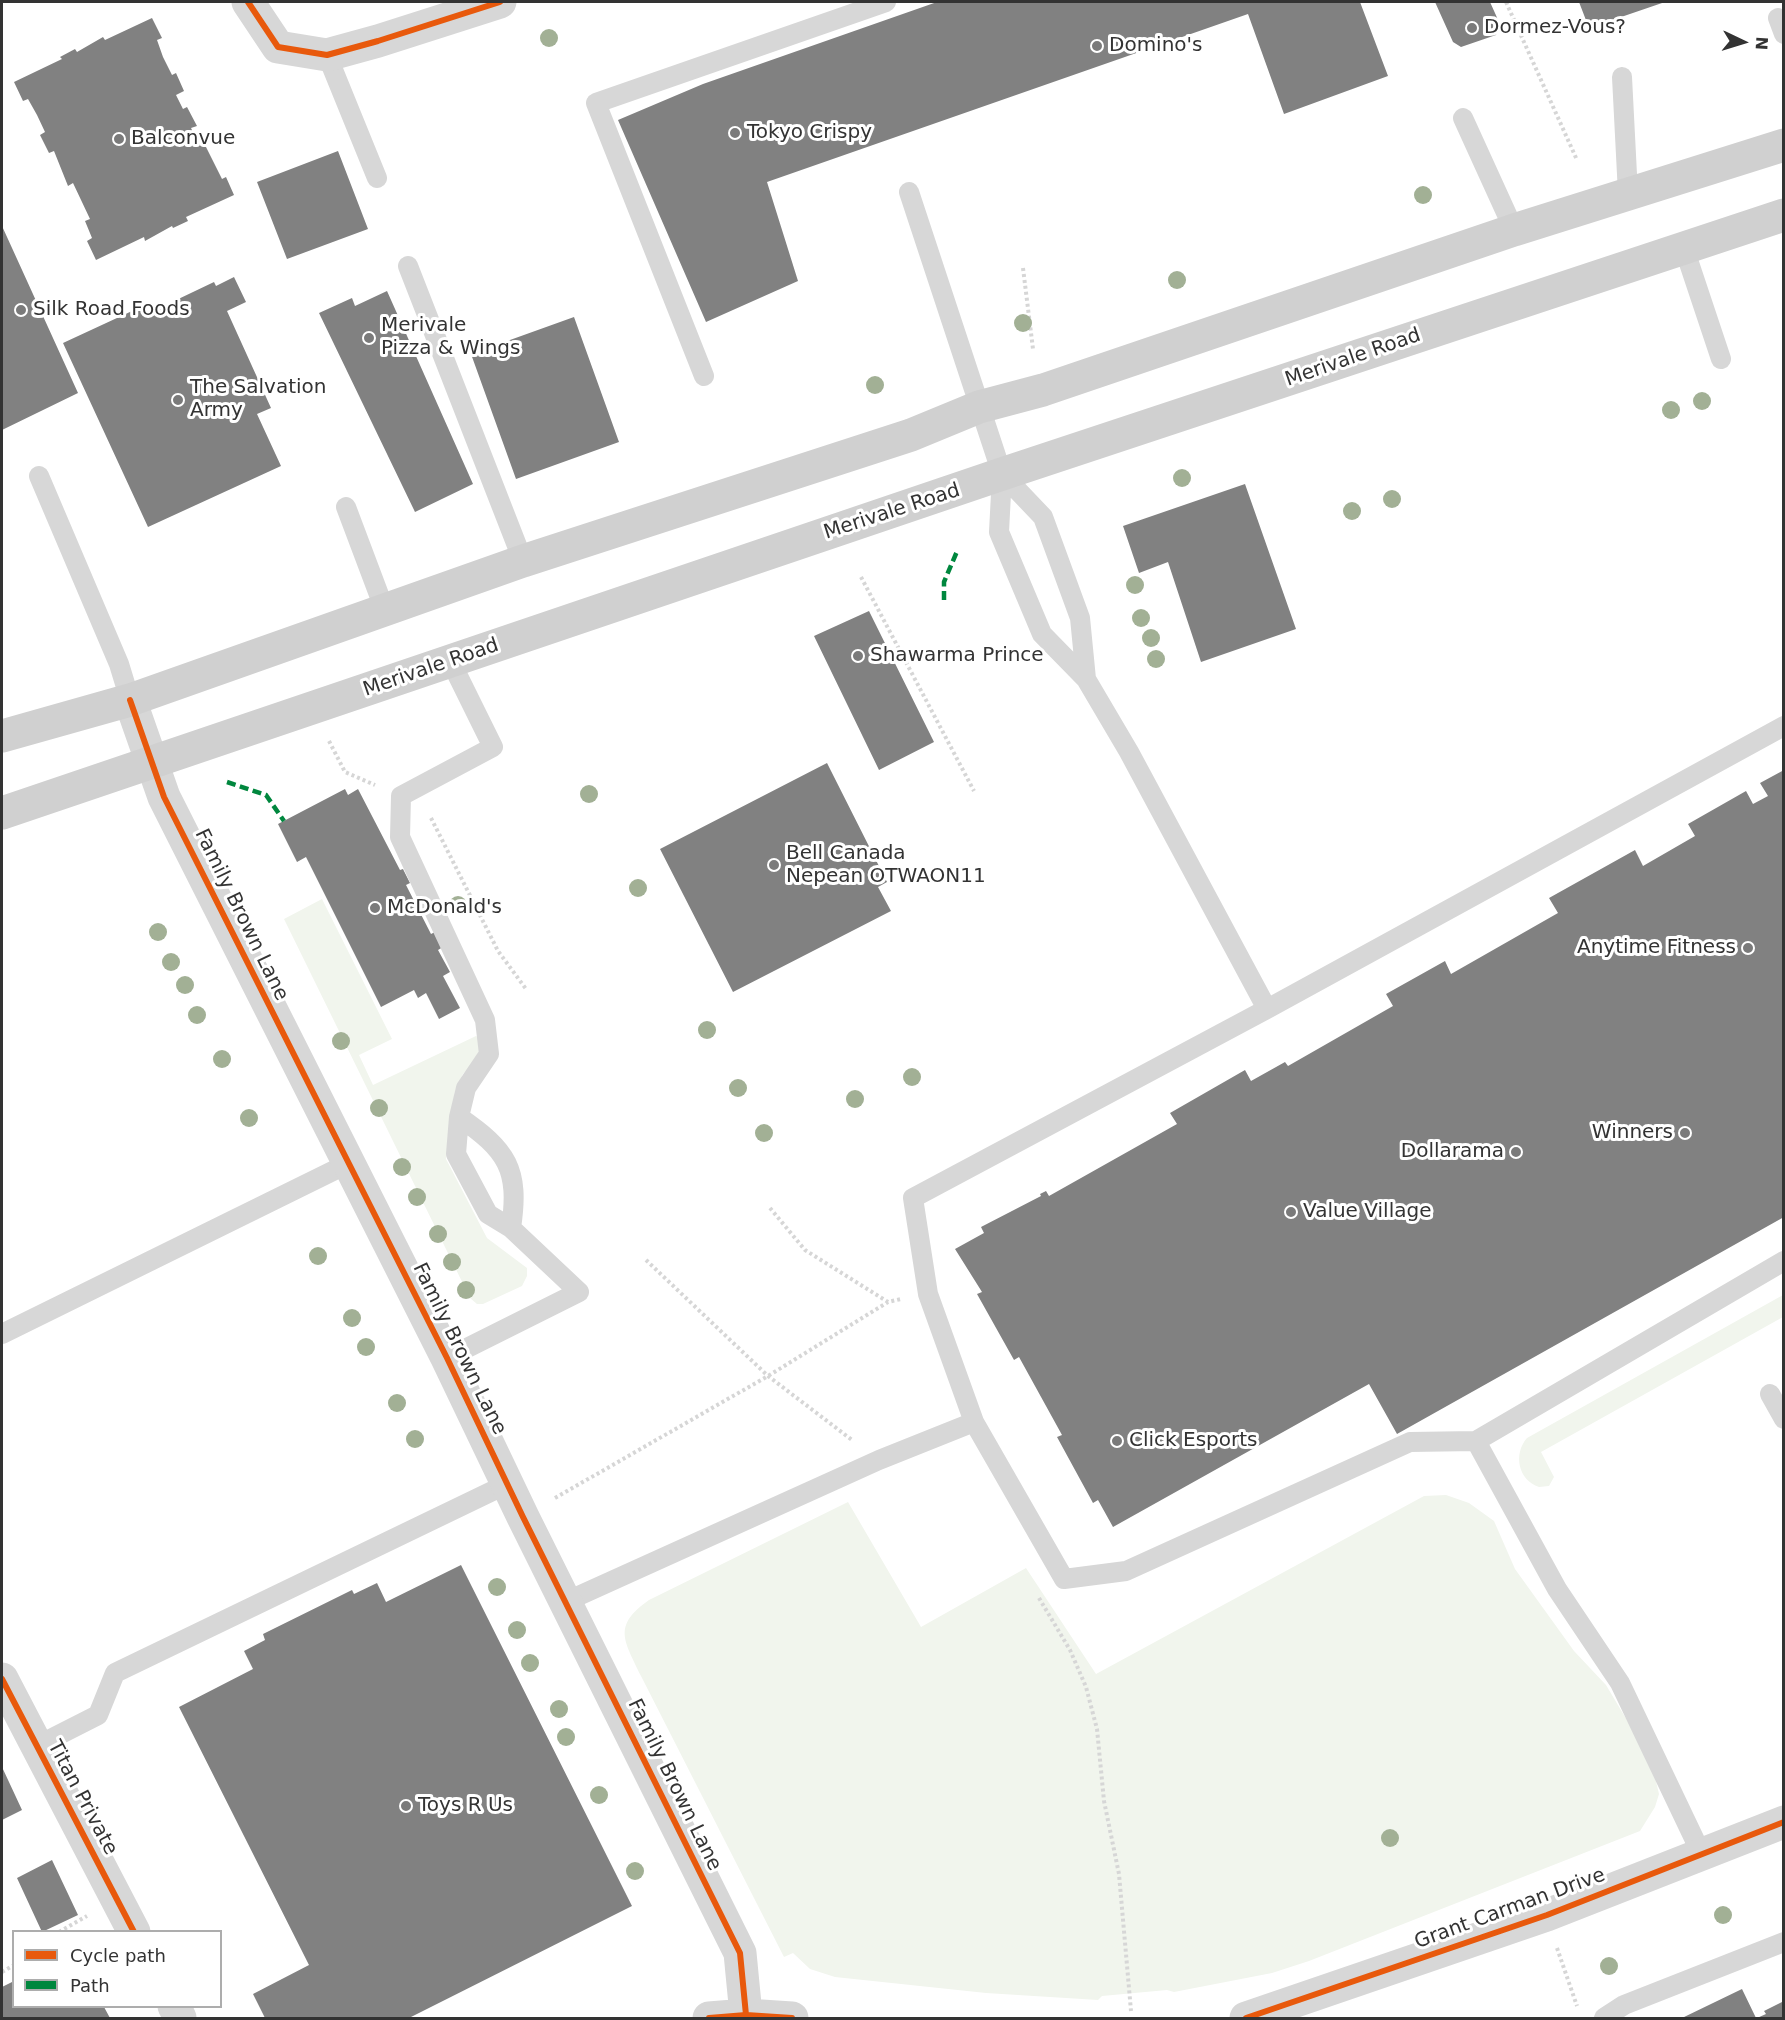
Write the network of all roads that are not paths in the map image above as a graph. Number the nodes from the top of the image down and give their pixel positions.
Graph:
1 (248, 2) edge
2 (500, 2) edge
3 (886, 2) edge
4 (327, 55) junction
5 (1622, 77) dead end
6 (1463, 118) dead end
7 (1784, 145) edge
8 (377, 178) dead end
9 (909, 192) dead end
10 (1628, 194) junction
11 (1784, 215) edge
12 (1514, 230) junction
13 (1684, 248) junction
14 (408, 266) dead end
15 (1721, 359) dead end
16 (704, 376) dead end
17 (979, 407) junction
18 (1002, 474) junction
19 (39, 476) dead end
20 (346, 507) dead end
21 (523, 561) junction
22 (384, 608) junction
23 (451, 662) junction
24 (1086, 679) junction
25 (130, 700) junction
26 (1784, 726) edge
27 (2, 736) edge
28 (152, 761) junction
29 (2, 813) edge
30 (1267, 1009) junction
31 (459, 1117) junction
32 (347, 1164) junction
33 (511, 1228) junction
34 (1784, 1261) edge
35 (2, 1334) edge
36 (447, 1358) junction
37 (1770, 1394) dead end
38 (1784, 1419) edge
39 (974, 1422) junction
40 (1476, 1441) junction
41 (507, 1484) junction
42 (565, 1602) junction
43 (2, 1679) edge
44 (35, 1747) junction
45 (1784, 1822) edge
46 (1701, 1853) junction
47 (133, 1930) edge
48 (1784, 1942) edge
49 (746, 2015) junction
50 (709, 2019) edge
51 (792, 2019) edge
52 (1246, 2019) edge
53 (1604, 2019) edge

1 - 4 street
2 - 4 street
3 - 16 lane
4 - 8 lane
5 - 10 lane
6 - 12 lane
7 - 10 main road
9 - 17 lane
10 - 12 main road
11 - 13 main road, Merivale Road
12 - 17 main road
13 - 15 lane
13 - 18 main road, Merivale Road
14 - 21 lane
17 - 18 lane
17 - 21 main road
18 - 23 main road, Merivale Road
18 - 24 lane
18 - 24 lane
19 - 25 lane
20 - 22 lane
21 - 22 main road
22 - 25 main road
23 - 28 main road, Merivale Road
23 - 31 lane
24 - 30 lane
25 - 27 main road
25 - 28 street, Family Brown Lane
26 - 30 lane
28 - 29 main road, Merivale Road
28 - 32 street, Family Brown Lane
30 - 39 lane
31 - 33 lane
31 - 33 lane
32 - 35 lane
32 - 36 street, Family Brown Lane
33 - 36 lane
34 - 40 lane
36 - 41 street, Family Brown Lane
37 - 38 lane
39 - 40 lane
39 - 42 lane
40 - 46 lane
41 - 42 street, Family Brown Lane
41 - 44 lane
42 - 49 street, Family Brown Lane
43 - 44 street, Titan Private
44 - 47 street, Titan Private
45 - 46 street, Grant Carman Drive
46 - 52 street, Grant Carman Drive
48 - 53 lane
49 - 50 street
49 - 51 street

